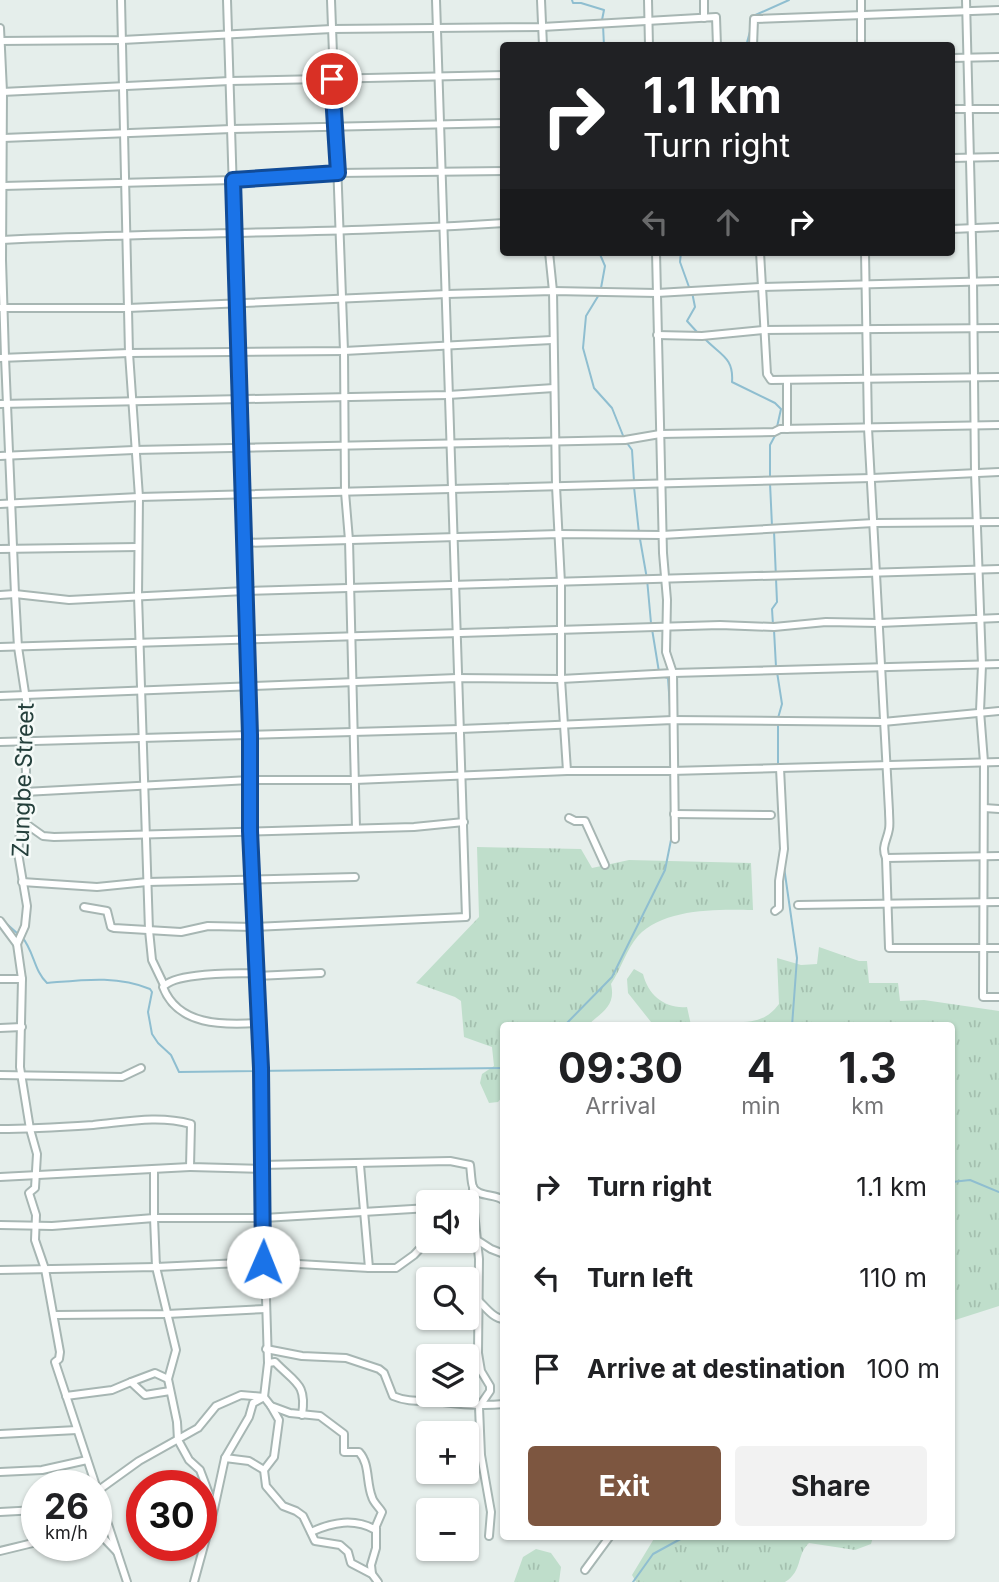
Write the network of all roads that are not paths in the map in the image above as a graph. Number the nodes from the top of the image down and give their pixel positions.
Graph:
1 (121, 0) edge
2 (228, 0) edge
3 (331, 0) edge
4 (436, 0) edge
5 (541, 0) edge
6 (648, 0) edge
7 (704, 0) edge
8 (861, 0) edge
9 (966, 0) edge
10 (966, 10) junction
11 (999, 10) edge
12 (862, 14) junction
13 (704, 18) junction
14 (648, 20) junction
15 (542, 27) junction
16 (0, 28) edge
17 (332, 29) junction
18 (438, 30) junction
19 (228, 35) junction
20 (122, 40) junction
21 (1, 41) edge
22 (543, 42) edge
23 (649, 42) edge
24 (716, 42) edge
25 (753, 42) edge
26 (861, 42) edge
27 (999, 57) edge
28 (955, 58) edge
29 (966, 58) junction
30 (500, 75) edge
31 (440, 77) junction
32 (332, 79) junction
33 (230, 81) junction
34 (123, 86) junction
35 (2, 92) edge
36 (969, 108) junction
37 (955, 109) edge
38 (999, 109) edge
39 (500, 123) edge
40 (442, 125) junction
41 (335, 128) junction
42 (232, 129) junction
43 (125, 134) junction
44 (3, 138) junction
45 (999, 157) edge
46 (955, 158) edge
47 (971, 158) junction
48 (500, 171) edge
49 (338, 173) junction
50 (443, 173) junction
51 (233, 180) junction
52 (127, 182) junction
53 (2, 186) junction
54 (500, 223) edge
55 (442, 227) junction
56 (999, 227) edge
57 (971, 228) junction
58 (955, 229) edge
59 (339, 230) junction
60 (233, 233) junction
61 (127, 234) junction
62 (2, 240) junction
63 (549, 256) edge
64 (656, 256) edge
65 (760, 256) edge
66 (865, 256) edge
67 (974, 281) junction
68 (999, 281) edge
69 (866, 284) junction
70 (760, 287) junction
71 (553, 290) junction
72 (657, 293) junction
73 (447, 294) junction
74 (341, 299) junction
75 (236, 303) junction
76 (2, 308) edge
77 (128, 308) junction
78 (973, 328) junction
79 (999, 328) edge
80 (763, 330) junction
81 (866, 330) junction
82 (657, 335) junction
83 (552, 340) junction
84 (448, 344) junction
85 (344, 351) junction
86 (238, 352) junction
87 (129, 353) junction
88 (2, 357) edge
89 (999, 377) edge
90 (868, 378) junction
91 (974, 378) junction
92 (787, 380) junction
93 (554, 388) junction
94 (448, 395) junction
95 (345, 397) junction
96 (239, 399) junction
97 (132, 402) junction
98 (4, 404) edge
99 (976, 425) junction
100 (999, 425) edge
101 (869, 428) junction
102 (780, 430) junction
103 (660, 434) junction
104 (555, 442) junction
105 (451, 443) junction
106 (344, 446) junction
107 (240, 448) junction
108 (134, 450) junction
109 (0, 456) edge
110 (9, 456) junction
111 (999, 472) edge
112 (975, 473) junction
113 (872, 478) junction
114 (661, 483) junction
115 (556, 486) junction
116 (451, 488) junction
117 (345, 492) junction
118 (242, 494) junction
119 (139, 497) junction
120 (12, 503) junction
121 (0, 504) edge
122 (978, 522) junction
123 (999, 522) edge
124 (874, 523) junction
125 (559, 534) junction
126 (662, 535) junction
127 (452, 536) junction
128 (349, 540) junction
129 (242, 542) junction
130 (138, 547) junction
131 (12, 548) junction
132 (0, 549) edge
133 (980, 569) junction
134 (999, 569) edge
135 (878, 572) junction
136 (665, 578) junction
137 (561, 583) junction
138 (455, 585) junction
139 (350, 589) junction
140 (245, 591) junction
141 (15, 594) junction
142 (0, 595) edge
143 (138, 596) junction
144 (981, 617) junction
145 (999, 618) edge
146 (879, 622) junction
147 (666, 628) junction
148 (560, 631) junction
149 (456, 634) junction
150 (351, 638) junction
151 (247, 640) junction
152 (139, 642) junction
153 (0, 647) edge
154 (18, 647) junction
155 (999, 664) edge
156 (982, 665) junction
157 (880, 668) junction
158 (673, 673) junction
159 (457, 678) junction
160 (561, 679) junction
161 (352, 683) junction
162 (247, 687) junction
163 (142, 691) junction
164 (27, 695) junction
165 (0, 696) edge
166 (980, 711) junction
167 (999, 711) edge
168 (673, 720) junction
169 (883, 722) junction
170 (565, 723) junction
171 (460, 729) junction
172 (354, 731) junction
173 (250, 735) junction
174 (144, 738) junction
175 (0, 742) edge
176 (23, 742) junction
177 (984, 762) junction
178 (999, 762) edge
179 (886, 765) junction
180 (780, 768) junction
181 (567, 771) junction
182 (673, 771) junction
183 (463, 777) junction
184 (250, 780) junction
185 (355, 780) junction
186 (144, 786) junction
187 (24, 792) junction
188 (984, 808) junction
189 (999, 809) edge
190 (674, 814) junction
191 (771, 815) dead end
192 (569, 818) dead end
193 (22, 821) junction
194 (464, 822) junction
195 (356, 828) junction
196 (250, 831) junction
197 (145, 834) junction
198 (675, 839) dead end
199 (984, 856) junction
200 (999, 856) edge
201 (886, 859) junction
202 (605, 865) dead end
203 (355, 877) dead end
204 (252, 880) junction
205 (22, 882) junction
206 (147, 882) junction
207 (984, 902) junction
208 (999, 902) edge
209 (888, 903) junction
210 (797, 905) dead end
211 (84, 907) dead end
212 (775, 911) dead end
213 (0, 921) edge
214 (254, 927) junction
215 (149, 930) junction
216 (0, 933) edge
217 (9, 934) junction
218 (18, 942) junction
219 (984, 948) junction
220 (999, 948) edge
221 (321, 973) dead end
222 (256, 974) junction
223 (0, 979) edge
224 (22, 979) junction
225 (164, 985) junction
226 (999, 997) edge
227 (257, 1023) junction
228 (22, 1027) junction
229 (0, 1028) edge
230 (141, 1068) dead end
231 (21, 1074) junction
232 (0, 1075) edge
233 (0, 1129) edge
234 (30, 1129) junction
235 (360, 1165) junction
236 (190, 1167) junction
237 (262, 1167) junction
238 (154, 1170) junction
239 (36, 1176) junction
240 (0, 1177) edge
241 (473, 1187) junction
242 (473, 1190) edge
243 (500, 1197) edge
244 (416, 1210) edge
245 (364, 1212) junction
246 (154, 1218) junction
247 (264, 1218) junction
248 (36, 1224) junction
249 (0, 1225) edge
250 (479, 1241) edge
251 (416, 1253) edge
252 (500, 1253) edge
253 (263, 1262) junction
254 (156, 1266) junction
255 (369, 1268) junction
256 (45, 1269) junction
257 (0, 1270) edge
258 (479, 1301) edge
259 (266, 1309) junction
260 (167, 1314) junction
261 (56, 1315) dead end
262 (500, 1319) edge
263 (266, 1349) junction
264 (479, 1359) edge
265 (268, 1363) junction
266 (168, 1378) junction
267 (131, 1382) junction
268 (170, 1391) junction
269 (66, 1396) junction
270 (264, 1397) junction
271 (416, 1401) edge
272 (500, 1404) edge
273 (271, 1406) junction
274 (479, 1407) junction
275 (302, 1415) junction
276 (77, 1430) junction
277 (0, 1434) edge
278 (178, 1440) junction
279 (225, 1458) junction
280 (87, 1460) junction
281 (90, 1470) edge
282 (200, 1470) edge
283 (264, 1470) junction
284 (0, 1472) edge
285 (112, 1480) edge
286 (217, 1495) edge
287 (21, 1511) edge
288 (0, 1512) edge
289 (376, 1530) junction
290 (311, 1532) junction
291 (112, 1536) edge
292 (489, 1536) dead end
293 (607, 1540) edge
294 (21, 1546) edge
295 (112, 1546) edge
296 (0, 1551) edge
297 (200, 1561) edge
298 (584, 1570) dead end
299 (372, 1574) junction
300 (195, 1579) edge
301 (129, 1582) edge
302 (205, 1582) edge
303 (379, 1582) edge

1 - 20 street
2 - 19 street
3 - 17 street
4 - 18 street
5 - 15 street
6 - 14 street
7 - 13 street
8 - 12 street
9 - 10 street
10 - 11 street
10 - 12 street
10 - 29 street
12 - 25 street
12 - 26 street
13 - 14 street
13 - 24 street
14 - 15 street
14 - 23 street
15 - 18 street
15 - 22 street
16 - 21 street, Zungbe Street
17 - 18 street
17 - 19 street
17 - 32 street
18 - 31 street
19 - 20 street
19 - 33 street
20 - 21 street
20 - 34 street
21 - 35 street, Zungbe Street
27 - 29 street
28 - 29 street
29 - 36 street
30 - 31 street
31 - 32 street
31 - 40 street
32 - 33 street
32 - 41 street
33 - 34 street
33 - 42 street
34 - 35 street
34 - 43 street
35 - 44 street, Zungbe Street
36 - 37 street
36 - 38 street
36 - 47 street
39 - 40 street
40 - 41 street
40 - 50 street
41 - 42 street
41 - 49 street
42 - 43 street
42 - 51 street
43 - 44 street
43 - 52 street
44 - 53 street, Zungbe Street
45 - 47 street
46 - 47 street
47 - 57 street
48 - 50 street
49 - 50 street
49 - 51 street
49 - 59 street
50 - 55 street
51 - 52 street
51 - 60 street
52 - 53 street
52 - 61 street
53 - 62 street, Zungbe Street
54 - 55 street
55 - 59 street
55 - 73 street
56 - 57 street
57 - 58 street
57 - 67 street
59 - 60 street
59 - 74 street
60 - 61 street
60 - 75 street
61 - 62 street
61 - 77 street
62 - 76 street, Zungbe Street
63 - 71 street
64 - 72 street
65 - 70 street
66 - 69 street
67 - 68 street
67 - 69 street
67 - 78 street
69 - 70 street
69 - 81 street
70 - 72 street
70 - 80 street
71 - 72 street
71 - 73 street
71 - 83 street
72 - 82 street
73 - 74 street
73 - 84 street
74 - 75 street
74 - 85 street
75 - 77 street
75 - 86 street
76 - 77 street
76 - 88 street, Zungbe Street
77 - 87 street
78 - 79 street
78 - 81 street
78 - 91 street
80 - 81 street
80 - 82 street
80 - 92 street
81 - 90 street
82 - 103 street
83 - 84 street
83 - 93 street
84 - 85 street
84 - 94 street
85 - 86 street
85 - 95 street
86 - 87 street
86 - 96 street
87 - 88 street
87 - 97 street
88 - 98 street, Zungbe Street
89 - 91 street
90 - 91 street
90 - 92 street
90 - 101 street
91 - 99 street
92 - 102 street
93 - 94 street
93 - 104 street
94 - 95 street
94 - 105 street
95 - 96 street
95 - 106 street
96 - 97 street
96 - 107 street
97 - 98 street
97 - 108 street
98 - 110 street, Zungbe Street
99 - 100 street
99 - 101 street
99 - 112 street
101 - 102 street
101 - 113 street
102 - 103 street
103 - 104 street
103 - 114 street
104 - 105 street
104 - 115 street
105 - 106 street
105 - 116 street
106 - 107 street
106 - 117 street
107 - 108 street
107 - 118 street
108 - 110 street
108 - 119 street
109 - 110 street
110 - 120 street, Zungbe Street
111 - 112 street
112 - 113 street
112 - 122 street
113 - 114 street
113 - 124 street
114 - 115 street
114 - 126 street
115 - 116 street
115 - 125 street
116 - 117 street
116 - 127 street
117 - 118 street
117 - 128 street
118 - 119 street
118 - 129 street
119 - 120 street
119 - 130 street
120 - 121 street
120 - 131 street, Zungbe Street
122 - 123 street
122 - 124 street
122 - 133 street
124 - 126 street
124 - 135 street
125 - 126 street
125 - 127 street
125 - 137 street
126 - 136 street
127 - 128 street
127 - 138 street
128 - 129 street
128 - 139 street
129 - 140 street
130 - 131 street
130 - 143 street
131 - 132 street
131 - 141 street, Zungbe Street
133 - 134 street
133 - 135 street
133 - 144 street
135 - 136 street
135 - 146 street
136 - 137 street
136 - 147 street
137 - 138 street
137 - 148 street
138 - 139 street
138 - 149 street
139 - 140 street
139 - 150 street
140 - 143 street
140 - 151 street
141 - 142 street
141 - 143 street
141 - 154 street, Zungbe Street
143 - 152 street
144 - 145 street
144 - 146 street
144 - 156 street
146 - 147 street
146 - 157 street
147 - 148 street
147 - 158 street
148 - 149 street
148 - 160 street
149 - 150 street
149 - 159 street
150 - 151 street
150 - 161 street
151 - 152 street
151 - 162 street
152 - 154 street
152 - 163 street
153 - 154 street
154 - 164 street, Zungbe Street
155 - 156 street
156 - 157 street
156 - 166 street
157 - 158 street
157 - 169 street
158 - 160 street
158 - 168 street
159 - 160 street
159 - 161 street
159 - 171 street
160 - 170 street
161 - 162 street
161 - 172 street
162 - 163 street
162 - 173 street
163 - 164 street
163 - 174 street
164 - 165 street
164 - 176 street, Zungbe Street
166 - 167 street
166 - 169 street
166 - 177 street
168 - 169 street
168 - 170 street
168 - 182 street
169 - 179 street
170 - 171 street
170 - 181 street
171 - 172 street
171 - 183 street
172 - 173 street
172 - 185 street
173 - 174 street
173 - 184 street
174 - 176 street
174 - 186 street
175 - 176 street
176 - 187 street, Zungbe Street
177 - 178 street
177 - 179 street
177 - 188 street
179 - 180 street
179 - 201 street
180 - 182 street
180 - 212 street
181 - 182 street
181 - 183 street
182 - 190 street
183 - 185 street
183 - 194 street
184 - 185 street
184 - 186 street
184 - 196 street
185 - 195 street
186 - 187 street
186 - 197 street
187 - 193 street, Zungbe Street
188 - 189 street
188 - 199 street
190 - 191 street
190 - 198 street
192 - 202 street
193 - 197 street
193 - 205 street, Zungbe Street
194 - 195 street
194 - 214 street
195 - 196 street
196 - 197 street
196 - 204 street
197 - 206 street
199 - 200 street
199 - 201 street
199 - 207 street
201 - 209 street
203 - 204 street
204 - 206 street
204 - 214 street
205 - 206 street
205 - 218 street, Zungbe Street
206 - 215 street
207 - 208 street
207 - 209 street
207 - 219 street
209 - 210 street
209 - 219 street
211 - 215 street
213 - 217 street
214 - 215 street
214 - 222 street
215 - 225 street
216 - 217 street
217 - 218 street
218 - 224 street
219 - 220 street
219 - 226 street
221 - 222 street
222 - 225 street
222 - 227 street
223 - 224 street
224 - 228 street
225 - 227 street
227 - 237 street
228 - 229 street
228 - 231 street
230 - 231 street
231 - 232 street
231 - 234 street
233 - 234 street
234 - 236 street
234 - 239 street
235 - 237 street
235 - 241 street
235 - 245 street
236 - 237 street
236 - 238 street
237 - 247 street
238 - 239 street
238 - 246 street
239 - 240 street
239 - 248 street
241 - 242 street
241 - 243 street
244 - 245 street
245 - 247 street
245 - 255 street
246 - 247 street
246 - 248 street
246 - 254 street
247 - 253 street
248 - 249 street
248 - 256 street
250 - 252 street
251 - 255 street
253 - 254 street
253 - 255 street
253 - 259 street
254 - 256 street
254 - 260 street
256 - 257 street
256 - 269 street
258 - 262 street
259 - 260 street
259 - 263 street
260 - 261 street
260 - 266 street
263 - 265 street
263 - 271 street
264 - 274 street
265 - 270 street
265 - 275 street
266 - 267 street
266 - 268 street
267 - 268 street
267 - 269 street
268 - 278 street
269 - 276 street
270 - 273 street
270 - 278 street
270 - 279 street
272 - 274 street
273 - 275 street
273 - 283 street
274 - 292 street
275 - 289 street
276 - 277 street
276 - 280 street
278 - 282 street
278 - 285 street
279 - 283 street
279 - 286 street
280 - 281 street
280 - 284 street
283 - 290 street
287 - 288 street
289 - 290 street
289 - 299 street
290 - 299 street
291 - 301 street
293 - 298 street
294 - 296 street
295 - 301 street
297 - 300 street
299 - 303 street
300 - 302 street

